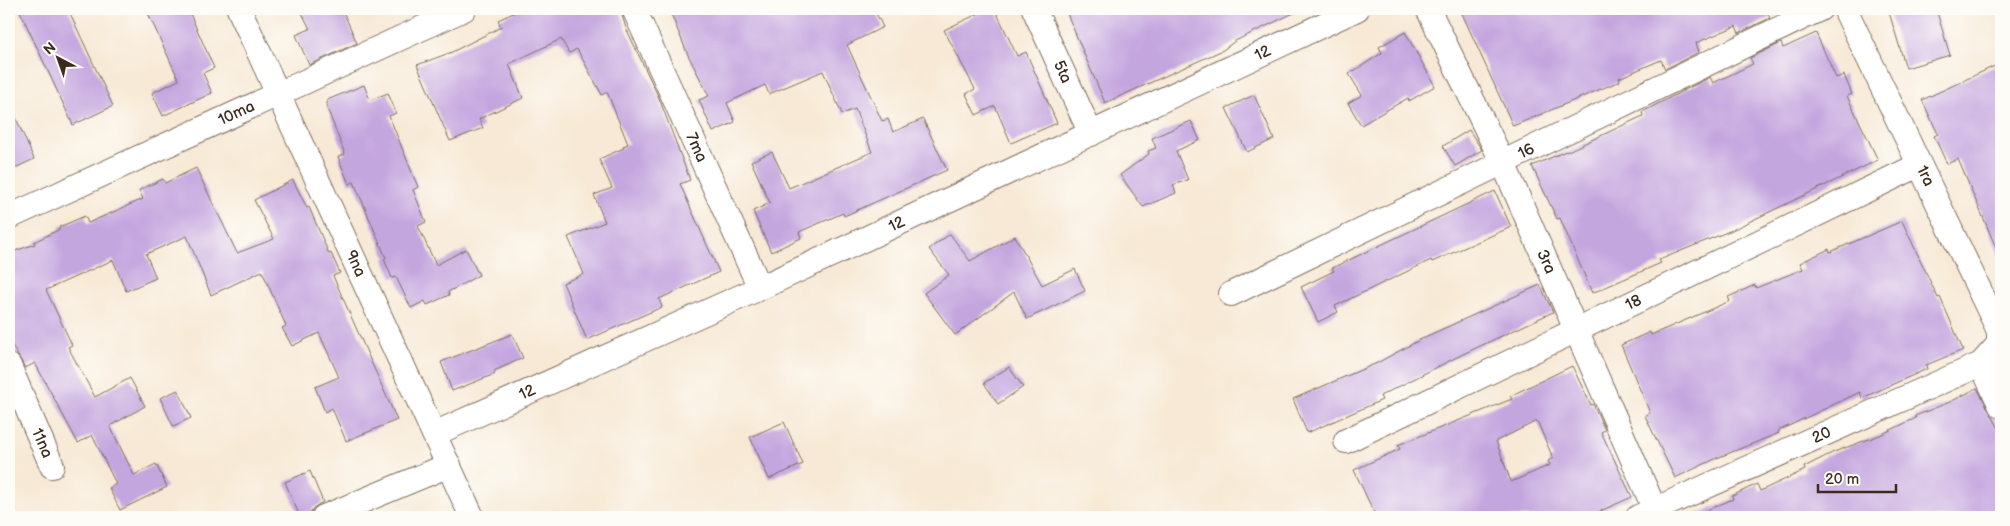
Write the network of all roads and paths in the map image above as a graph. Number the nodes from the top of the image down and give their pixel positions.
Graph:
1 (240, 9) edge
2 (464, 9) edge
3 (634, 9) edge
4 (1034, 9) edge
5 (1357, 9) edge
6 (1428, 9) edge
7 (1820, 9) edge
8 (1845, 9) edge
9 (278, 94) junction
10 (1091, 134) junction
11 (1503, 163) junction
12 (1919, 165) junction
13 (9, 216) edge
14 (760, 288) junction
15 (1231, 294) dead end
16 (1575, 330) junction
17 (1999, 344) joint
18 (1981, 364) junction
19 (9, 366) edge
20 (2001, 406) edge
21 (434, 434) junction
22 (1346, 440) dead end
23 (449, 465) junction
24 (52, 466) dead end
25 (1650, 515) edge
26 (324, 517) edge
27 (472, 517) edge

1 - 9 street, 9na
2 - 9 street, 10ma
3 - 14 street, 7ma
4 - 10 street, 5ta
5 - 10 street, 12
6 - 11 street, 3ra
7 - 11 street, 16
8 - 12 street, 1ra
9 - 13 street, 10ma
9 - 21 street, 9na
10 - 14 street, 12
11 - 15 street, 16
11 - 16 street, 3ra
12 - 16 street, 18
12 - 17 street, 1ra
14 - 21 street, 12
16 - 22 street, 18
16 - 25 street, 3ra
17 - 18 street, 20
18 - 20 street
18 - 25 street, 20
19 - 24 street, 11na
21 - 23 street, 9na
23 - 26 street
23 - 27 street, 9na

